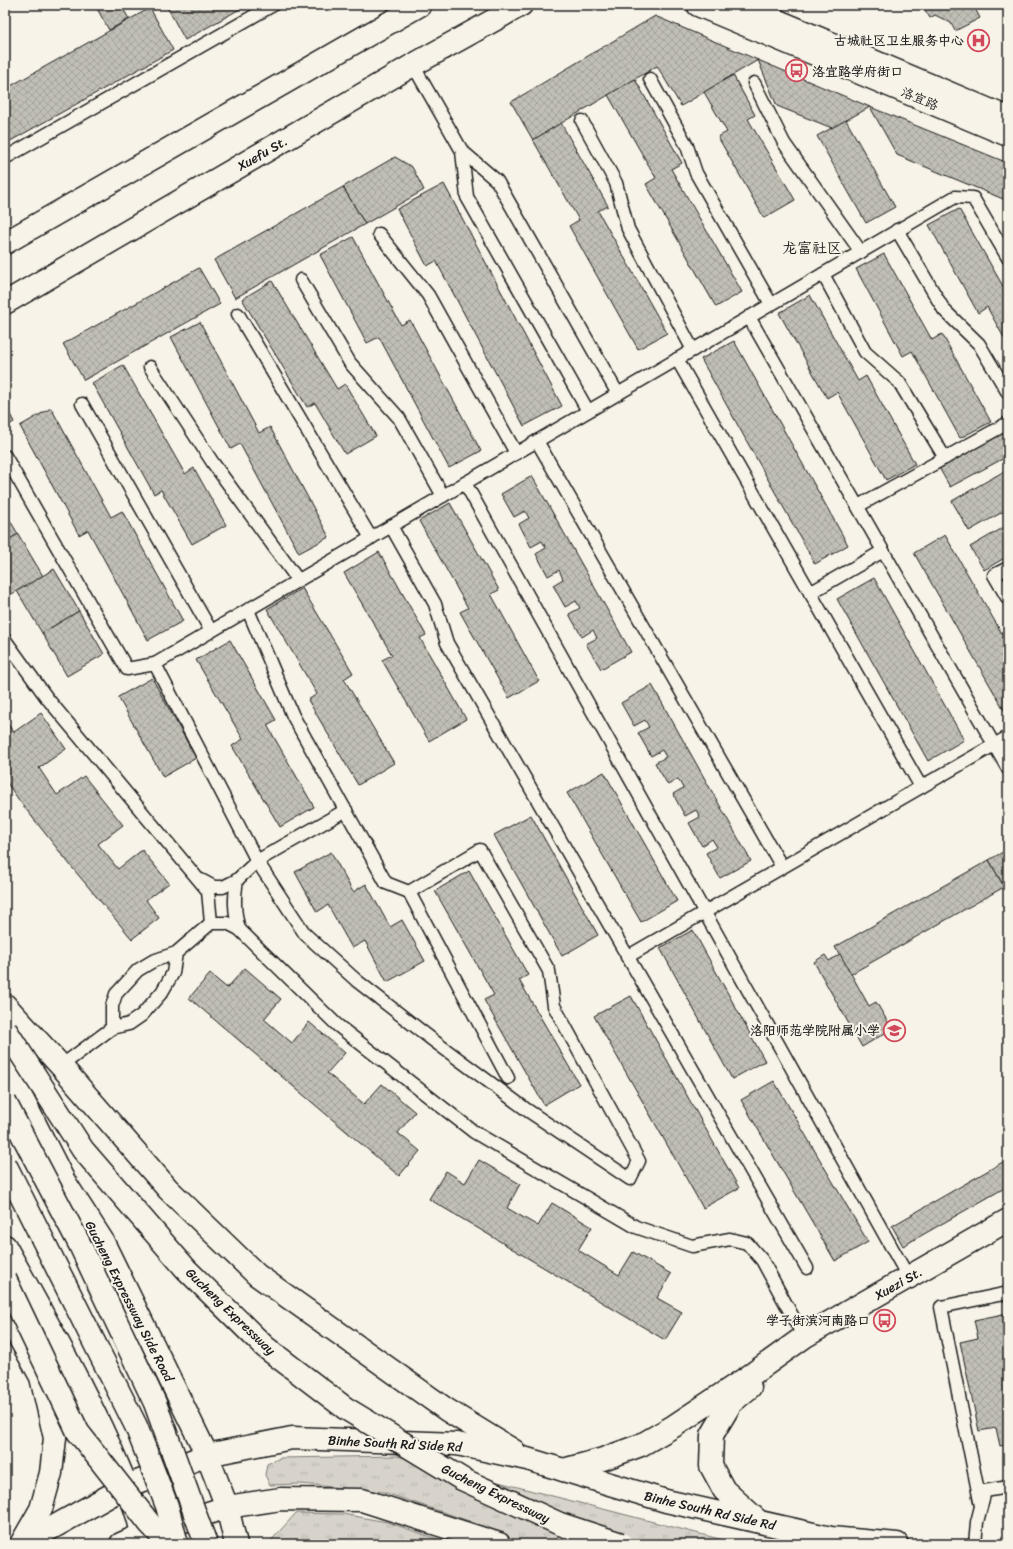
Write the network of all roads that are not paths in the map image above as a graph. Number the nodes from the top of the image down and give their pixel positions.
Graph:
1 (273, 5) edge
2 (420, 5) edge
3 (521, 5) edge
4 (698, 5) edge
5 (740, 5) edge
6 (762, 5) edge
7 (778, 20) junction
8 (414, 65) junction
9 (650, 79) dead end
10 (754, 83) dead end
11 (1008, 118) edge
12 (582, 121) dead end
13 (1008, 135) edge
14 (462, 151) junction
15 (5, 158) edge
16 (897, 230) junction
17 (379, 234) dead end
18 (5, 243) edge
19 (861, 252) junction
20 (1008, 258) edge
21 (823, 274) junction
22 (301, 280) dead end
23 (5, 303) edge
24 (771, 304) junction
25 (238, 314) dead end
26 (749, 317) junction
27 (693, 350) junction
28 (677, 359) junction
29 (150, 367) dead end
30 (1008, 393) edge
31 (618, 394) junction
32 (82, 404) dead end
33 (588, 411) junction
34 (1008, 423) edge
35 (537, 441) junction
36 (516, 453) junction
37 (5, 456) edge
38 (945, 458) junction
39 (465, 483) junction
40 (443, 496) junction
41 (858, 506) junction
42 (391, 526) junction
43 (370, 538) junction
44 (883, 551) junction
45 (1008, 568) edge
46 (298, 580) junction
47 (810, 593) junction
48 (1008, 599) edge
49 (248, 610) junction
50 (211, 632) junction
51 (5, 640) edge
52 (155, 664) junction
53 (1008, 737) edge
54 (994, 745) junction
55 (1008, 769) edge
56 (921, 787) junction
57 (346, 810) junction
58 (257, 860) junction
59 (782, 867) junction
60 (199, 879) junction
61 (237, 880) junction
62 (409, 892) junction
63 (704, 912) junction
64 (211, 923) junction
65 (239, 929) junction
66 (176, 953) junction
67 (627, 957) junction
68 (5, 1005) edge
69 (112, 1028) junction
70 (5, 1029) edge
71 (5, 1065) edge
72 (61, 1066) junction
73 (508, 1078) dead end
74 (5, 1102) edge
75 (5, 1164) edge
76 (1008, 1220) edge
77 (1008, 1229) edge
78 (5, 1246) edge
79 (807, 1268) dead end
80 (5, 1279) edge
81 (910, 1281) junction
82 (1008, 1293) edge
83 (5, 1312) edge
84 (806, 1340) junction
85 (753, 1379) junction
86 (207, 1455) junction
87 (527, 1458) junction
88 (563, 1470) junction
89 (127, 1486) junction
90 (1008, 1487) edge
91 (981, 1506) junction
92 (226, 1508) junction
93 (759, 1522) junction
94 (144, 1539) edge
95 (836, 1541) edge
96 (22, 1544) edge
97 (121, 1544) edge
98 (169, 1544) edge
99 (177, 1544) edge
100 (206, 1544) edge
101 (236, 1544) edge
102 (499, 1544) edge
103 (621, 1544) edge
104 (897, 1544) edge
105 (975, 1544) edge

1 - 15 lane
2 - 18 main road
3 - 8 main road, Xuefu St.
4 - 13 main road, 洛宜路
5 - 7 main road, 洛宜路
6 - 7 main road
7 - 11 main road, 洛宜路
8 - 14 lane
8 - 23 main road, Xuefu St.
9 - 24 lane
10 - 19 lane
12 - 27 lane
14 - 31 lane
14 - 33 lane
16 - 19 lane
16 - 20 lane
16 - 30 lane
17 - 36 lane
19 - 21 lane
21 - 24 lane
21 - 38 lane
22 - 40 lane
24 - 26 lane
25 - 43 lane
26 - 27 lane
26 - 41 lane
27 - 28 lane
28 - 31 lane
28 - 47 lane
29 - 46 lane
31 - 33 lane
32 - 50 lane
33 - 35 lane
34 - 38 lane
35 - 36 lane
35 - 59 lane
36 - 39 lane
37 - 52 lane
38 - 41 lane
39 - 40 lane
39 - 63 lane
40 - 42 lane
41 - 44 lane
42 - 43 lane
42 - 67 lane
43 - 46 lane
44 - 47 lane
44 - 54 lane
45 - 48 lane
46 - 49 lane
47 - 56 lane
49 - 50 lane
49 - 57 lane
50 - 52 lane
51 - 60 lane
52 - 58 lane
53 - 54 lane
54 - 55 lane
54 - 56 lane
56 - 59 lane
57 - 58 lane
57 - 62 lane
58 - 61 lane
58 - 62 lane
59 - 63 lane
60 - 61 lane
60 - 64 lane
61 - 65 lane
62 - 73 lane
63 - 67 lane
63 - 81 lane
64 - 65 lane
64 - 66 lane
65 - 84 lane
66 - 69 lane
66 - 69 lane
67 - 79 lane
68 - 72 main road
69 - 72 lane
70 - 103 main road, Gucheng Expressway, bridge
71 - 86 main road, Gucheng Expressway Side Road
72 - 87 main road
74 - 100 main road, bridge
75 - 99 main road, bridge
76 - 81 main road, Xuezi St.
77 - 81 main road, Xuezi St.
78 - 89 main road
80 - 98 main road, bridge
81 - 84 main road, Xuezi St.
82 - 91 lane
83 - 96 main road
84 - 85 main road, Xuezi St.
85 - 88 main road
85 - 93 main road
86 - 87 main road, Binhe South Rd Side Rd
86 - 89 main road, Binhe South Rd Side Rd
86 - 92 main road, Gucheng Expressway Side Road
87 - 88 main road, Binhe South Rd Side Rd
88 - 93 main road, Binhe South Rd Side Rd
89 - 94 main road
89 - 96 main road, Binhe South Rd Side Rd
90 - 91 lane
91 - 105 lane
92 - 94 main road
92 - 101 main road, Gucheng Expressway Side Road
92 - 102 main road
93 - 95 main road, Binhe South Rd Side Rd
94 - 97 main road
95 - 104 main road, Binhe South Rd Side Rd

